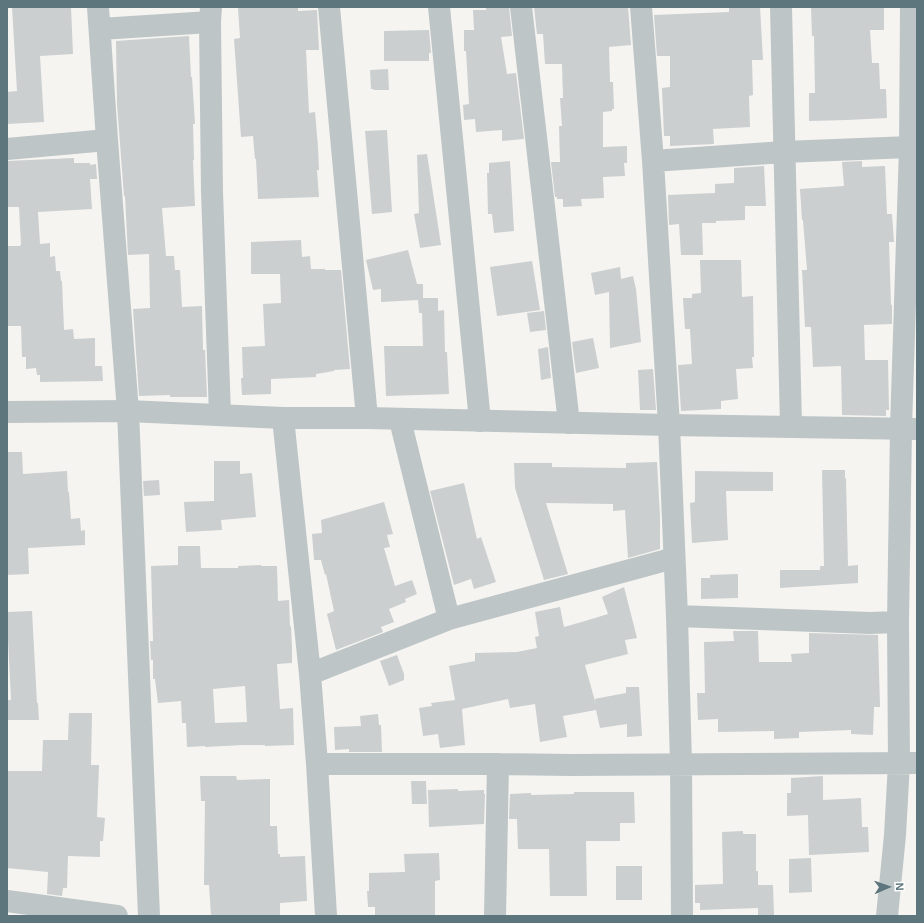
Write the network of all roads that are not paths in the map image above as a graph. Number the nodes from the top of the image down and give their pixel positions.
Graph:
1 (98, 7) edge
2 (329, 7) edge
3 (440, 7) edge
4 (521, 7) edge
5 (641, 7) edge
6 (781, 7) edge
7 (910, 7) edge
8 (210, 15) edge
9 (100, 28) junction
10 (107, 140) junction
11 (910, 147) junction
12 (7, 149) edge
13 (784, 152) junction
14 (653, 161) junction
15 (128, 410) junction
16 (7, 412) edge
17 (220, 414) junction
18 (283, 418) junction
19 (367, 418) junction
20 (400, 420) junction
21 (480, 421) junction
22 (569, 423) junction
23 (670, 425) junction
24 (791, 426) junction
25 (909, 428) edge
26 (674, 558) junction
27 (677, 616) junction
28 (449, 619) junction
29 (898, 622) junction
30 (310, 674) junction
31 (908, 763) edge
32 (317, 764) junction
33 (498, 764) junction
34 (681, 764) junction
35 (7, 902) edge
36 (117, 916) edge
37 (149, 916) edge
38 (326, 916) edge
39 (494, 916) edge
40 (682, 916) edge
41 (887, 916) edge

1 - 9 street
2 - 19 street
3 - 21 street
4 - 22 street
5 - 14 street
6 - 13 street
7 - 11 street
8 - 9 street
8 - 17 street
9 - 10 street
10 - 12 street
10 - 15 street
11 - 13 street
11 - 25 street
13 - 14 street
13 - 24 street
14 - 23 street
15 - 16 street
15 - 17 street
15 - 37 street
17 - 18 street
18 - 19 street
18 - 30 street
19 - 20 street
20 - 21 street
20 - 28 street
21 - 22 street
22 - 23 street
23 - 24 street
23 - 26 street
24 - 25 street
25 - 29 street
26 - 27 street
26 - 28 street
27 - 29 street
27 - 34 street
28 - 30 street
29 - 31 street
30 - 32 street
31 - 34 street
31 - 41 street
32 - 33 street
32 - 38 street
33 - 34 street
33 - 39 street
34 - 40 street
35 - 36 street

